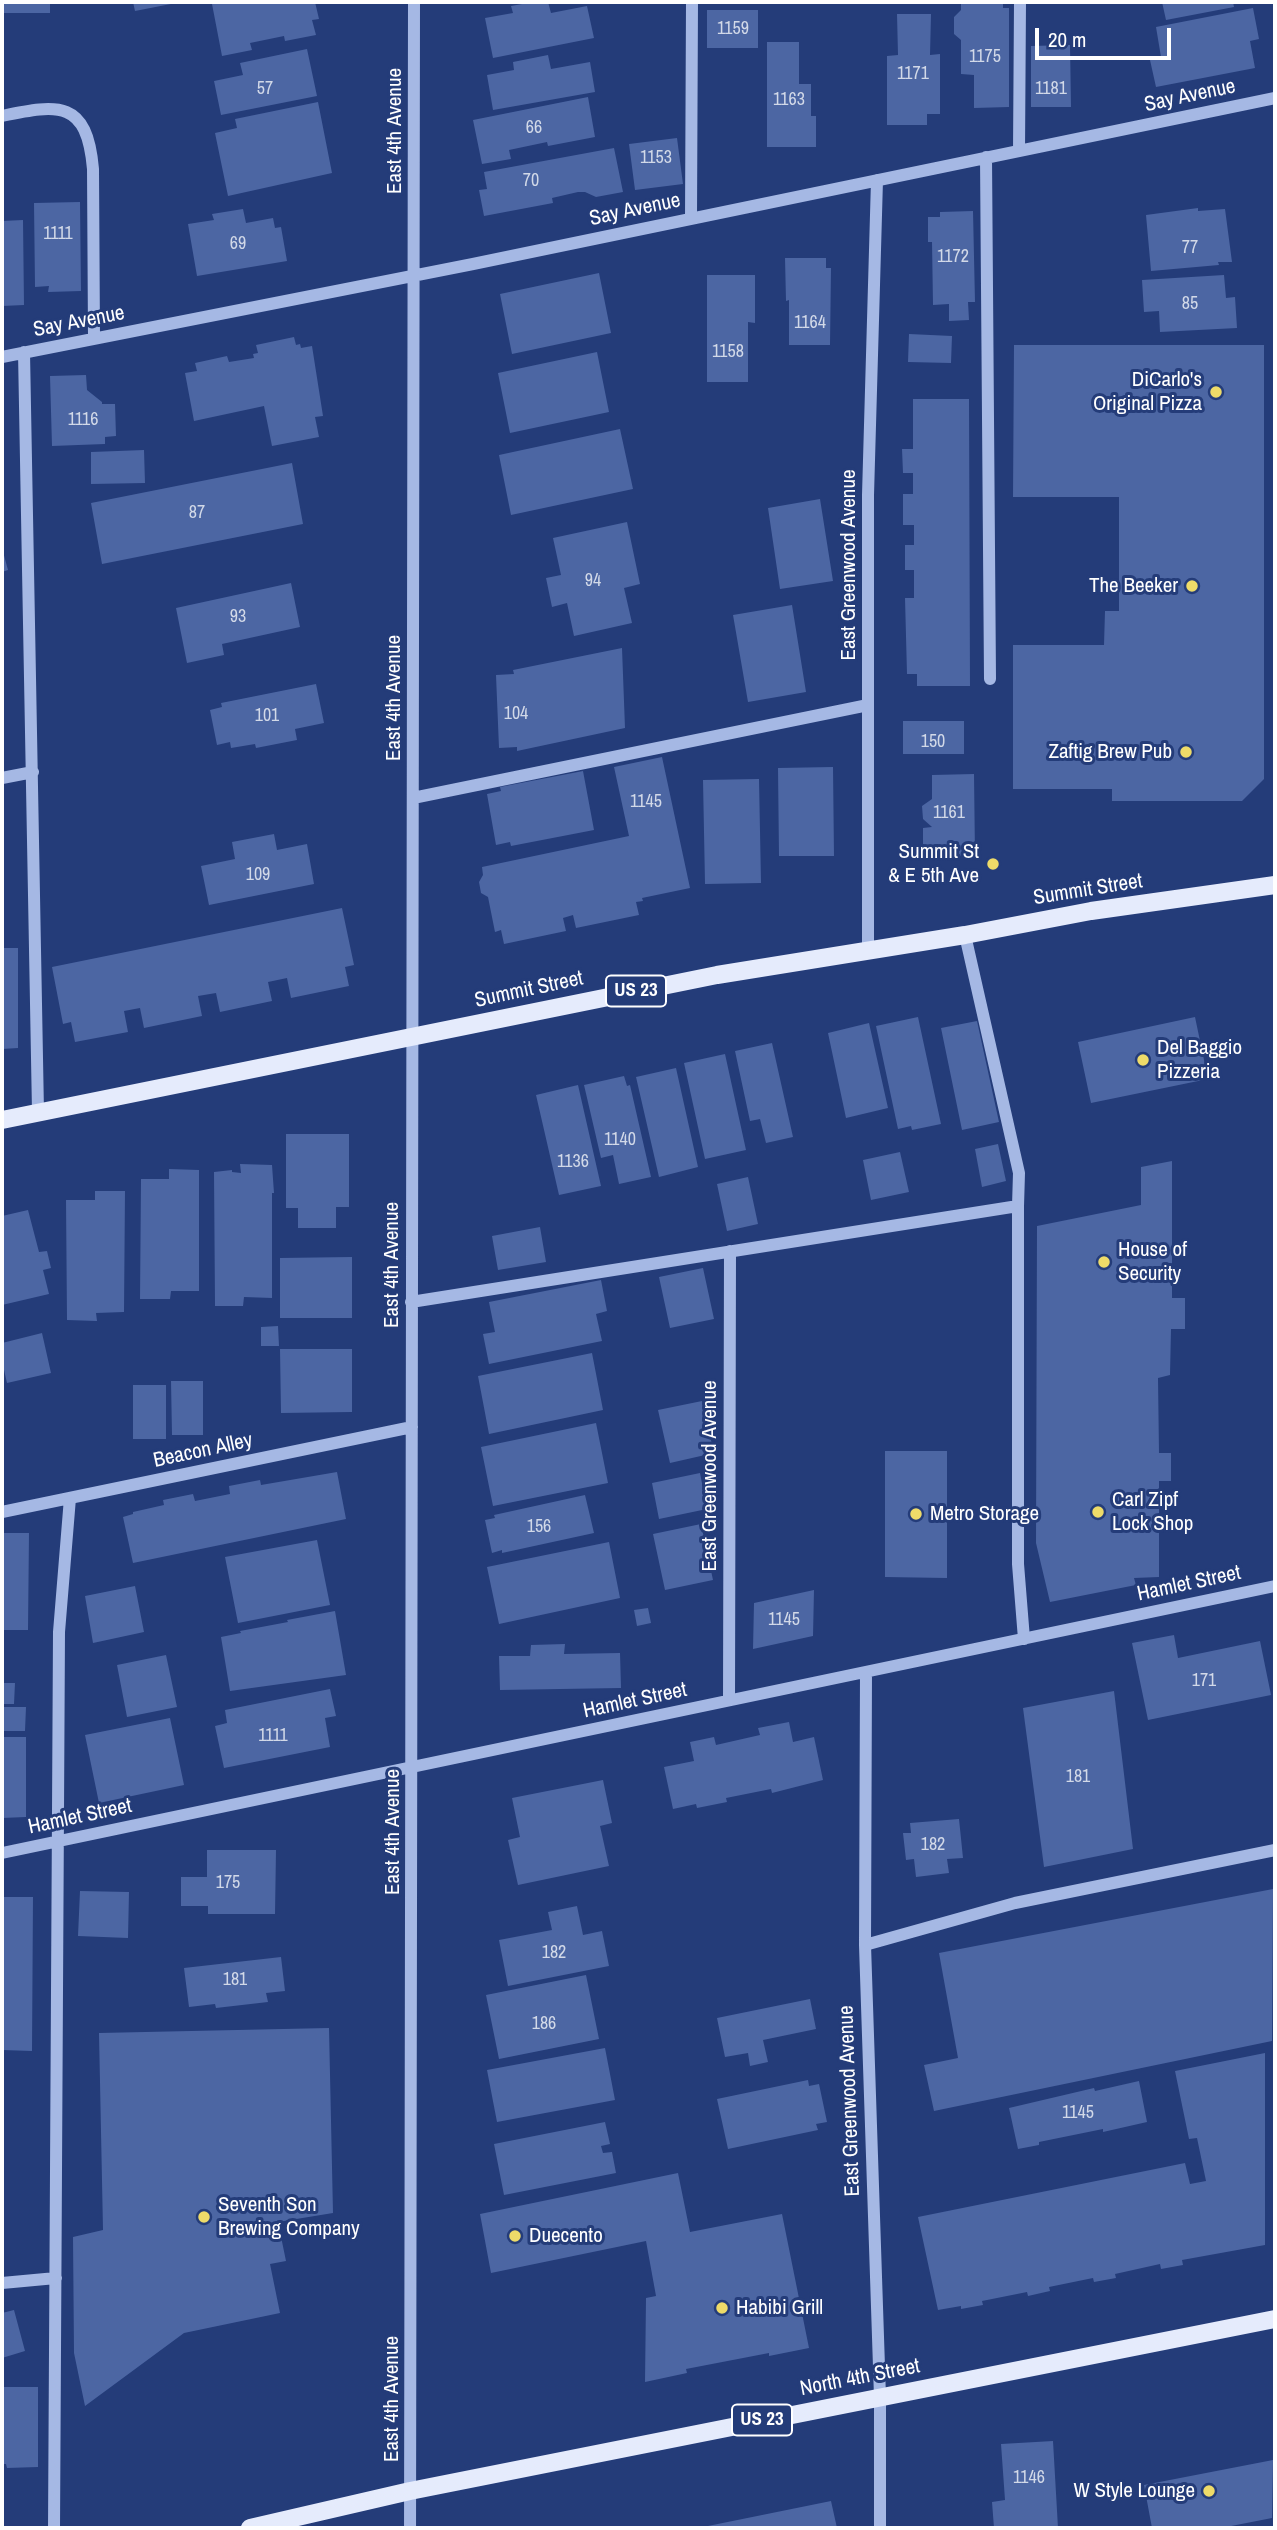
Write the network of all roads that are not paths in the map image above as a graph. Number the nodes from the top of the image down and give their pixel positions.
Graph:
1 (414, 2) edge
2 (692, 2) edge
3 (1020, 2) edge
4 (1275, 98) edge
5 (2, 116) edge
6 (1018, 151) junction
7 (986, 157) junction
8 (877, 180) junction
9 (691, 219) junction
10 (414, 275) junction
11 (94, 339) junction
12 (24, 352) junction
13 (2, 357) edge
14 (990, 678) dead end
15 (868, 705) junction
16 (33, 772) junction
17 (2, 778) edge
18 (413, 798) junction
19 (1275, 885) edge
20 (965, 935) junction
21 (868, 950) junction
22 (413, 1037) junction
23 (38, 1112) junction
24 (2, 1119) edge
25 (1018, 1206) junction
26 (730, 1251) junction
27 (411, 1303) junction
28 (412, 1427) junction
29 (70, 1498) junction
30 (2, 1512) edge
31 (1275, 1586) edge
32 (1024, 1639) junction
33 (866, 1672) junction
34 (729, 1700) junction
35 (412, 1767) junction
36 (57, 1841) junction
37 (1275, 1850) edge
38 (2, 1853) edge
39 (865, 1945) junction
40 (56, 2278) junction
41 (2, 2283) edge
42 (1275, 2319) edge
43 (880, 2397) junction
44 (410, 2491) junction
45 (54, 2528) edge
46 (250, 2528) edge
47 (410, 2528) edge
48 (880, 2528) edge

1 - 10 street, East 4th Avenue
2 - 9 street
3 - 6 street
4 - 6 street, Say Avenue
5 - 11 street
6 - 7 street, Say Avenue
7 - 8 street, Say Avenue
7 - 14 street
8 - 9 street, Say Avenue
8 - 15 street, East Greenwood Avenue
9 - 10 street, Say Avenue
10 - 11 street, Say Avenue
10 - 18 street, East 4th Avenue
11 - 12 street, Say Avenue
12 - 13 street, Say Avenue
12 - 16 street
15 - 18 street
15 - 21 street, East Greenwood Avenue
16 - 17 street
16 - 23 street
18 - 22 street, East 4th Avenue
19 - 20 main road, Summit Street / US 23
20 - 21 main road, Summit Street / US 23
20 - 25 street
21 - 22 main road, Summit Street / US 23
22 - 23 main road, Summit Street / US 23
22 - 27 street, East 4th Avenue
23 - 24 main road, Summit Street / US 23
25 - 26 street
25 - 32 street
26 - 27 street
26 - 34 street, East Greenwood Avenue
27 - 28 street, East 4th Avenue
28 - 29 street, Beacon Alley
28 - 35 street, East 4th Avenue
29 - 30 street, Beacon Alley
29 - 36 street
31 - 32 street, Hamlet Street
32 - 33 street, Hamlet Street
33 - 34 street, Hamlet Street
33 - 39 street, East Greenwood Avenue
34 - 35 street, Hamlet Street
35 - 36 street, Hamlet Street
35 - 44 street, East 4th Avenue
36 - 38 street, Hamlet Street
36 - 40 street
37 - 39 street
39 - 43 street, East Greenwood Avenue
40 - 41 street
40 - 45 street
42 - 43 main road, North 4th Street / US 23
43 - 44 main road, North 4th Street / US 23
43 - 48 street, East Greenwood Avenue
44 - 46 main road, North 4th Street / US 23
44 - 47 street, East 4th Avenue

